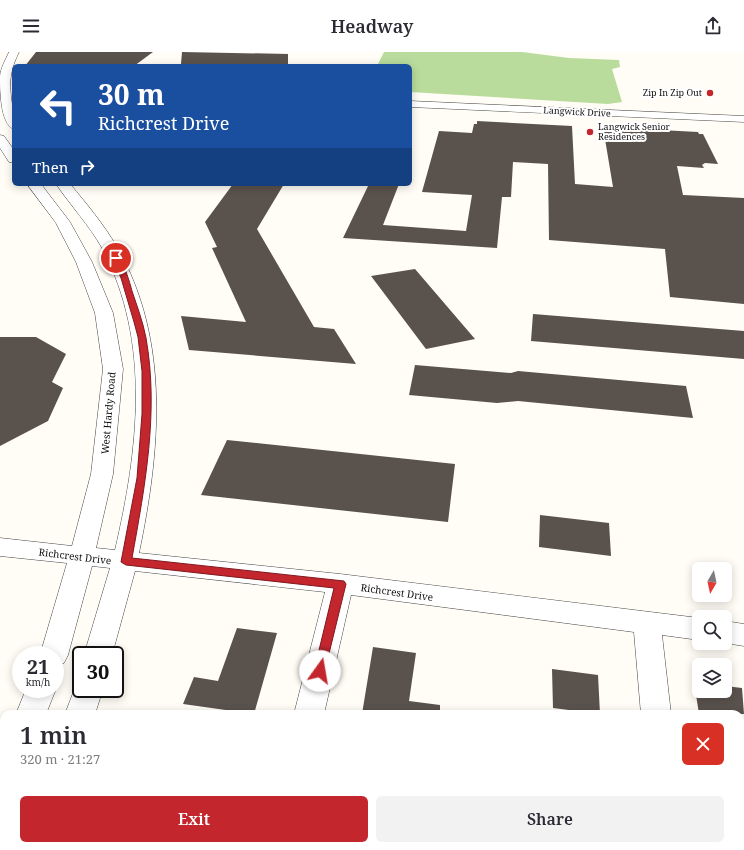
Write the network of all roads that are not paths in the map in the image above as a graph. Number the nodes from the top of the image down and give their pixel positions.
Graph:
1 (14, 52) edge
2 (12, 89) edge
3 (1, 90) edge
4 (412, 104) edge
5 (744, 119) edge
6 (12, 121) edge
7 (6, 142) edge
8 (12, 155) edge
9 (36, 186) edge
10 (64, 186) edge
11 (108, 244) junction
12 (78, 250) junction
13 (113, 370) junction
14 (146, 371) junction
15 (0, 547) edge
16 (82, 556) junction
17 (126, 562) junction
18 (340, 584) junction
19 (647, 622) junction
20 (692, 628) edge
21 (732, 633) edge
22 (744, 635) edge
23 (57, 646) edge
24 (101, 646) edge
25 (37, 698) edge
26 (85, 698) edge
27 (33, 710) edge
28 (81, 710) edge
29 (310, 710) edge
30 (656, 710) edge

1 - 3 street
2 - 3 street
3 - 6 street
4 - 5 street, Langwick Drive
7 - 8 street
9 - 12 street, West Hardy Road
10 - 11 street
11 - 12 street
11 - 14 street
12 - 13 street, West Hardy Road
13 - 14 street
13 - 16 street, West Hardy Road
14 - 17 street
15 - 16 street, Richcrest Drive
16 - 17 street, Richcrest Drive
16 - 23 street, West Hardy Road
17 - 18 street, Richcrest Drive
17 - 24 street
18 - 19 street, Richcrest Drive
18 - 29 street
19 - 20 street, Richcrest Drive
19 - 30 street
21 - 22 street
25 - 27 street
26 - 28 street

